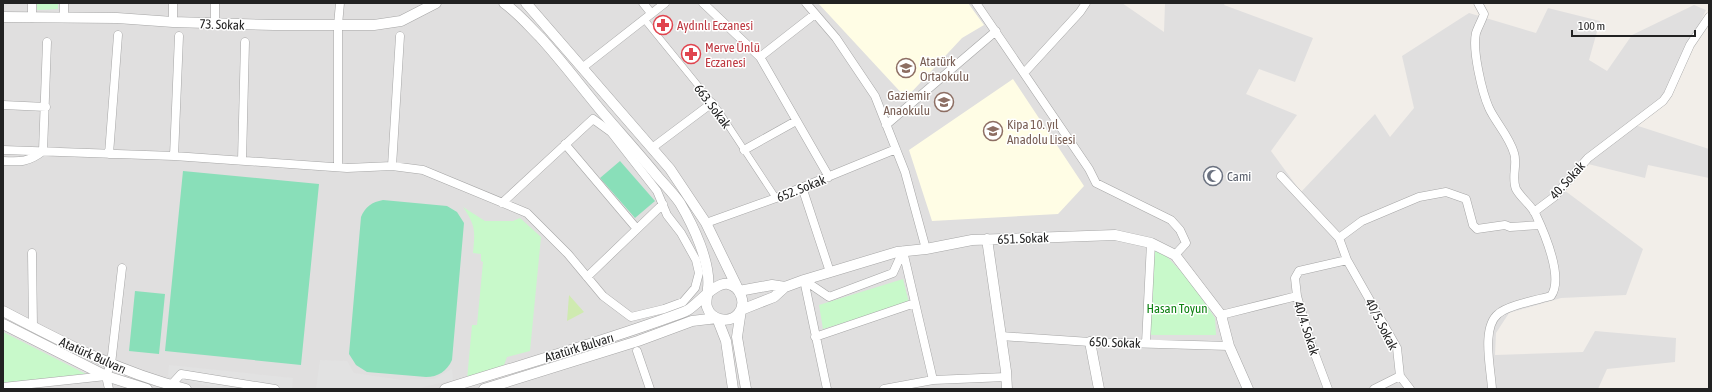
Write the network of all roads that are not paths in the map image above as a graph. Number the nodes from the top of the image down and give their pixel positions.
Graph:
1 (32, 3) edge
2 (64, 3) edge
3 (173, 3) edge
4 (215, 3) edge
5 (340, 3) edge
6 (436, 3) edge
7 (504, 3) edge
8 (526, 3) edge
9 (643, 3) edge
10 (665, 3) edge
11 (702, 3) edge
12 (806, 3) edge
13 (976, 3) edge
14 (1086, 3) edge
15 (1478, 3) edge
16 (652, 13) junction
17 (815, 14) junction
18 (3, 17) edge
19 (1709, 17) edge
20 (32, 18) junction
21 (64, 18) junction
22 (644, 19) junction
23 (172, 22) junction
24 (215, 23) junction
25 (338, 28) junction
26 (996, 31) junction
27 (118, 35) dead end
28 (179, 36) dead end
29 (400, 36) dead end
30 (48, 42) dead end
31 (245, 42) dead end
32 (760, 57) junction
33 (582, 68) junction
34 (1024, 73) junction
35 (712, 103) junction
36 (3, 105) edge
37 (46, 107) junction
38 (601, 111) junction
39 (593, 119) junction
40 (796, 120) junction
41 (886, 125) junction
42 (565, 144) junction
43 (652, 148) junction
44 (3, 150) edge
45 (744, 150) junction
46 (896, 150) junction
47 (43, 151) junction
48 (109, 154) junction
49 (174, 156) junction
50 (242, 160) junction
51 (3, 161) edge
52 (392, 166) junction
53 (338, 167) junction
54 (1281, 176) dead end
55 (829, 177) junction
56 (802, 187) junction
57 (776, 198) junction
58 (502, 203) junction
59 (663, 204) junction
60 (1534, 212) junction
61 (706, 223) junction
62 (1540, 225) junction
63 (637, 229) junction
64 (1339, 238) junction
65 (987, 239) junction
66 (1151, 243) junction
67 (926, 249) junction
68 (903, 251) junction
69 (32, 253) dead end
70 (1175, 256) junction
71 (1347, 260) junction
72 (122, 268) dead end
73 (830, 272) junction
74 (587, 277) junction
75 (804, 280) junction
76 (786, 287) junction
77 (739, 291) junction
78 (708, 295) junction
79 (1297, 296) junction
80 (915, 303) junction
81 (741, 310) junction
82 (3, 311) edge
83 (1221, 314) junction
84 (717, 318) junction
85 (3, 324) edge
86 (33, 327) junction
87 (1001, 336) junction
88 (815, 337) junction
89 (1090, 342) junction
90 (1146, 343) junction
91 (1229, 346) junction
92 (637, 350) dead end
93 (111, 364) junction
94 (503, 370) junction
95 (106, 376) junction
96 (1400, 376) junction
97 (1006, 378) junction
98 (934, 380) junction
99 (171, 385) junction
100 (508, 385) edge
101 (7, 388) edge
102 (109, 389) edge
103 (147, 389) edge
104 (186, 389) edge
105 (275, 389) edge
106 (445, 389) edge
107 (484, 389) edge
108 (650, 389) edge
109 (733, 389) edge
110 (746, 389) edge
111 (827, 389) edge
112 (884, 389) edge
113 (1006, 389) edge
114 (1099, 389) edge
115 (1248, 389) edge
116 (1328, 389) edge
117 (1374, 389) edge
118 (1410, 389) edge
119 (1492, 389) edge

1 - 20 street
2 - 21 street
3 - 23 street
4 - 24 street
5 - 25 street
6 - 25 street, 73. Sokak
7 - 38 street
8 - 33 street
9 - 16 street
10 - 16 street
11 - 32 street
12 - 17 street
13 - 26 street
14 - 34 street
15 - 60 street
16 - 22 street
17 - 32 street
17 - 41 street
18 - 20 street, 73. Sokak
19 - 60 street, 40. Sokak
20 - 21 street, 73. Sokak
21 - 23 street, 73. Sokak
22 - 33 street
22 - 35 street, 663. Sokak
23 - 24 street, 73. Sokak
24 - 25 street, 73. Sokak
25 - 53 street
26 - 34 street
26 - 41 street
27 - 48 street
28 - 49 street
29 - 52 street
30 - 37 street
31 - 50 street
32 - 40 street
33 - 43 street
34 - 70 street
35 - 43 street
35 - 45 street, 663. Sokak
36 - 37 street
37 - 47 street
38 - 39 street
38 - 78 street
39 - 42 street
39 - 59 street
40 - 45 street
40 - 55 street
41 - 46 street
42 - 58 street
42 - 63 street
43 - 61 street
44 - 47 street
45 - 57 street, 663. Sokak
46 - 55 street, 652. Sokak
46 - 67 street
47 - 48 street
47 - 51 street
48 - 49 street
49 - 50 street
50 - 53 street
52 - 53 street
52 - 58 street
54 - 64 street, 40/5. Sokak
55 - 56 street, 652. Sokak
56 - 57 street, 652. Sokak
56 - 73 street
57 - 61 street, 652. Sokak
58 - 74 street
59 - 63 street
59 - 74 street
60 - 62 street
61 - 77 street
62 - 64 street
62 - 119 street
63 - 74 street
64 - 71 street, 40/5. Sokak
65 - 66 street, 651. Sokak
65 - 67 street, 651. Sokak
65 - 87 street
66 - 70 street, 651. Sokak
66 - 90 street
67 - 68 street, 651. Sokak
68 - 73 street, 651. Sokak
68 - 75 street
68 - 80 street
69 - 86 street
70 - 83 street, 651. Sokak
71 - 79 street
71 - 96 street, 40/5. Sokak
72 - 93 street
73 - 75 street, 651. Sokak
75 - 76 street, 651. Sokak
75 - 88 street
76 - 77 street
76 - 81 street, Atatürk Bulvarı
77 - 78 street, Atatürk Bulvarı
77 - 81 street
78 - 84 street
78 - 94 street, Atatürk Bulvarı
79 - 83 street, 40/4. Sokak
79 - 116 street, 40/4. Sokak
80 - 88 street
80 - 98 street
81 - 84 street, Atatürk Bulvarı
81 - 110 street
82 - 86 street, Atatürk Bulvarı
83 - 91 street, 651. Sokak
84 - 100 street, Atatürk Bulvarı
84 - 109 street
85 - 95 street, Atatürk Bulvarı
86 - 93 street, Atatürk Bulvarı
87 - 89 street, 650. Sokak
87 - 97 street
88 - 111 street
89 - 90 street, 650. Sokak
89 - 114 street
90 - 91 street, 650. Sokak
91 - 115 street, 651. Sokak
92 - 108 street
93 - 95 street
93 - 99 street, Atatürk Bulvarı
94 - 100 street
94 - 106 street, Atatürk Bulvarı
95 - 101 street
95 - 102 street
95 - 103 street, Atatürk Bulvarı
96 - 117 street
96 - 118 street
97 - 98 street
97 - 113 street
98 - 112 street
99 - 104 street, Atatürk Bulvarı
99 - 105 street
100 - 107 street, Atatürk Bulvarı

